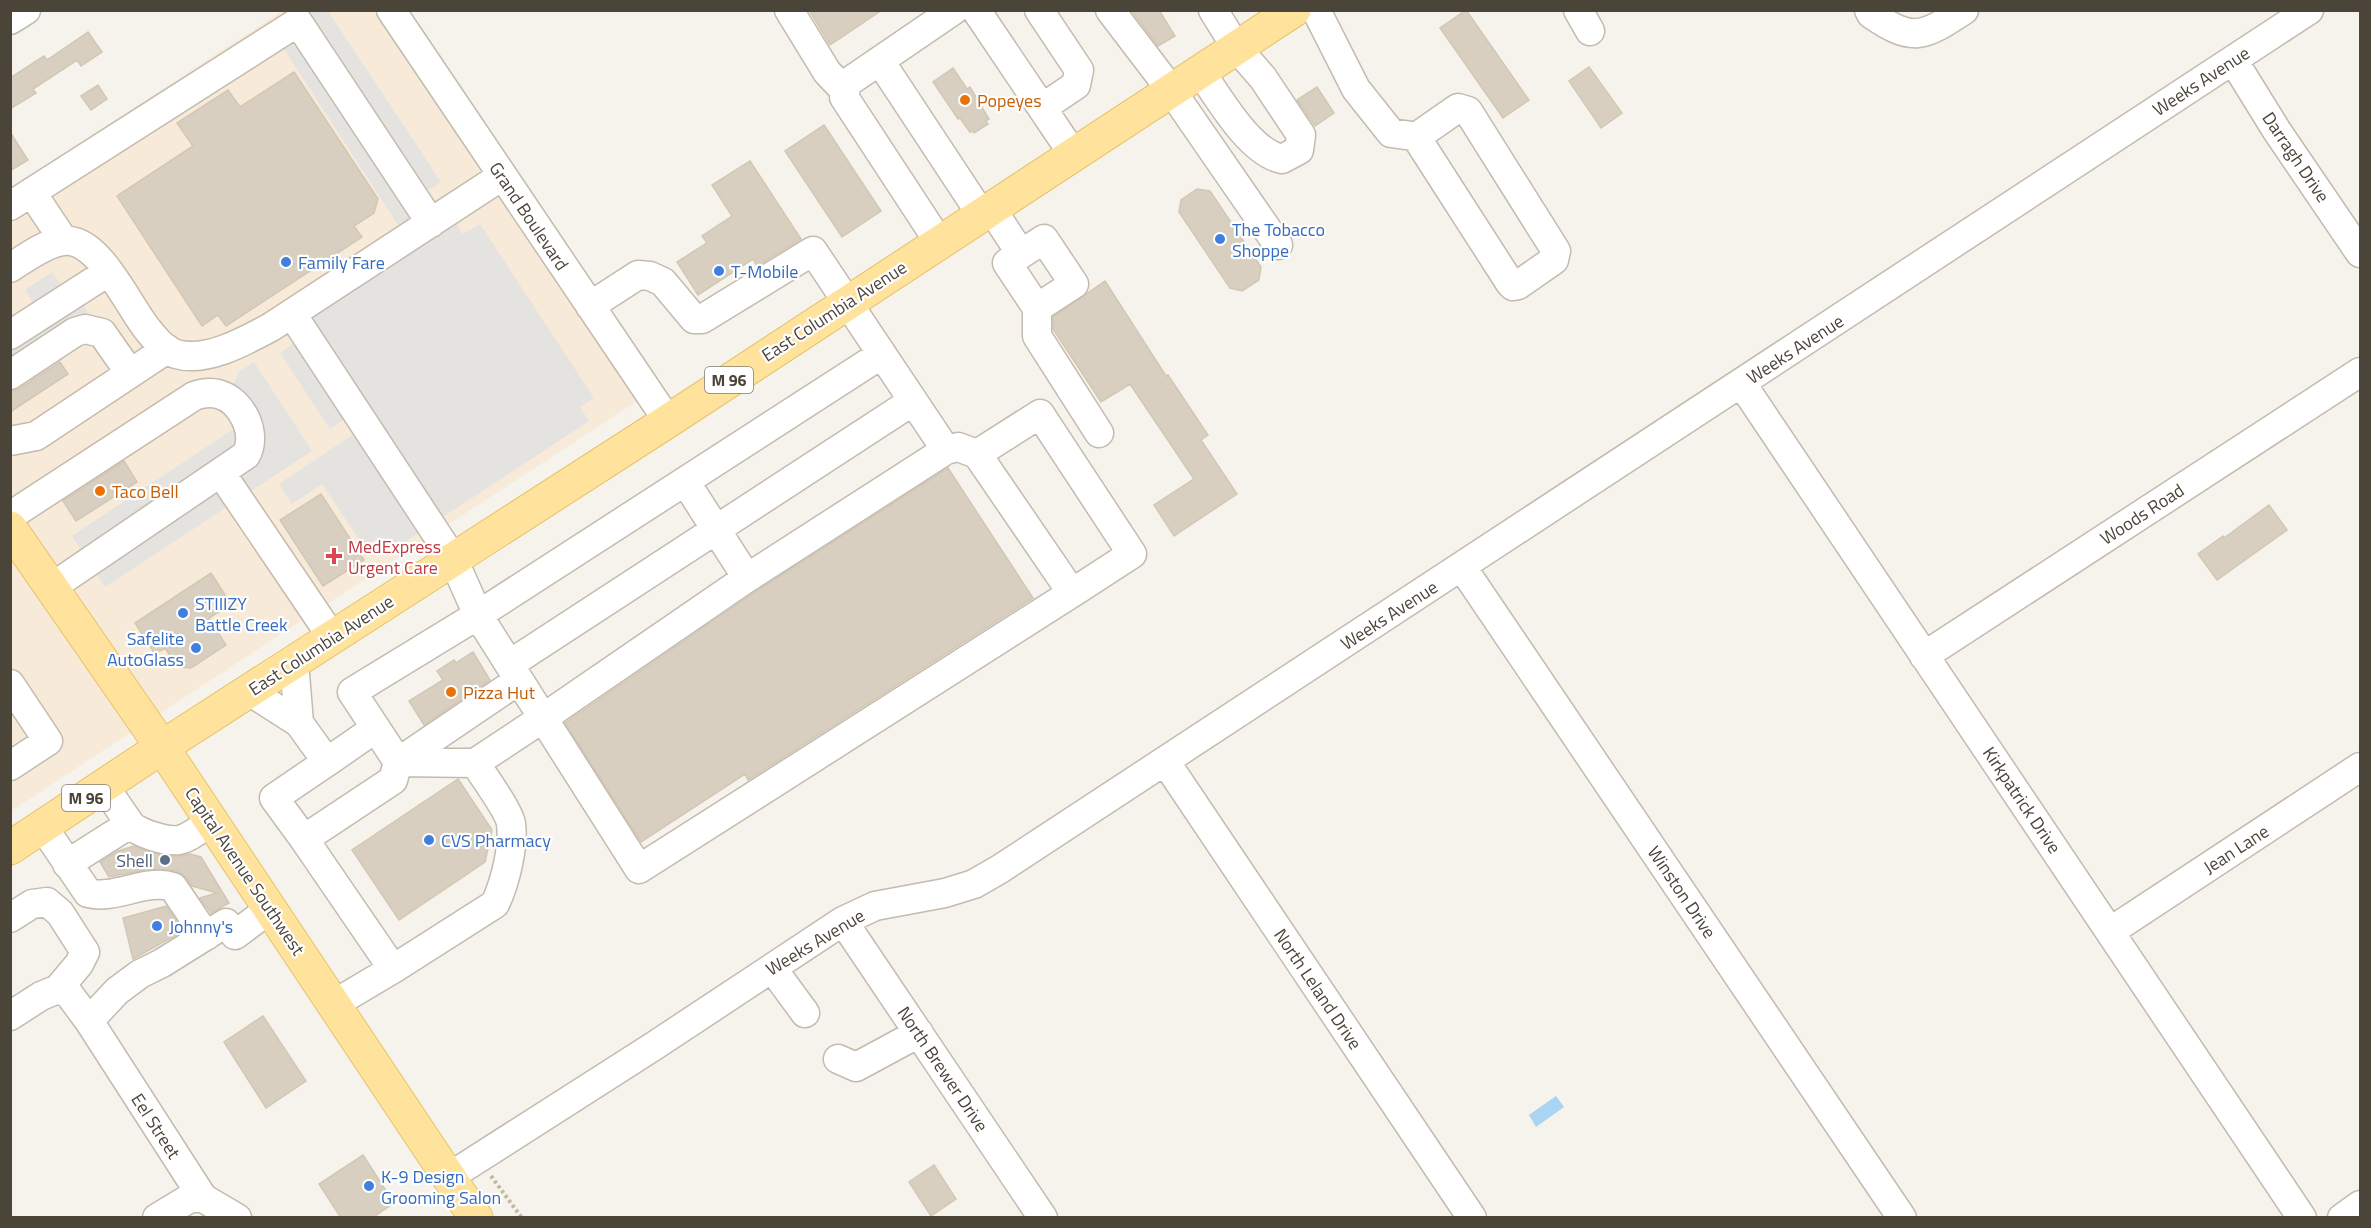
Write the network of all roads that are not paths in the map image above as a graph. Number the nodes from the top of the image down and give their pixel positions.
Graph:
1 (26, 10) edge
2 (391, 10) edge
3 (789, 10) edge
4 (954, 10) edge
5 (976, 10) edge
6 (1039, 10) edge
7 (1110, 10) edge
8 (1213, 10) edge
9 (1294, 10) edge
10 (1316, 10) edge
11 (1869, 10) edge
12 (1964, 10) edge
13 (2309, 10) edge
14 (10, 20) edge
15 (1236, 47) junction
16 (2233, 60) junction
17 (880, 61) junction
18 (1200, 71) junction
19 (844, 90) junction
20 (1171, 90) junction
21 (1042, 108) junction
22 (1419, 137) junction
23 (1073, 154) junction
24 (502, 176) junction
25 (21, 200) edge
26 (986, 211) junction
27 (431, 223) junction
28 (64, 241) junction
29 (939, 242) junction
30 (1278, 245) dead end
31 (2361, 253) edge
32 (1021, 254) junction
33 (10, 268) edge
34 (108, 272) junction
35 (848, 301) junction
36 (590, 306) junction
37 (1037, 308) junction
38 (292, 314) junction
39 (13, 329) edge
40 (167, 349) junction
41 (882, 354) junction
42 (2361, 372) edge
43 (130, 373) junction
44 (10, 375) edge
45 (1742, 384) junction
46 (913, 401) junction
47 (668, 421) junction
48 (1099, 433) dead end
49 (10, 441) edge
50 (946, 450) junction
51 (977, 454) junction
52 (221, 473) junction
53 (685, 481) junction
54 (11, 526) edge
55 (716, 530) junction
56 (453, 559) junction
57 (1462, 567) junction
58 (747, 578) junction
59 (52, 587) junction
60 (1072, 593) junction
61 (478, 615) junction
62 (332, 637) junction
63 (1924, 656) junction
64 (294, 662) junction
65 (514, 672) junction
66 (10, 684) edge
67 (249, 691) junction
68 (543, 718) junction
69 (299, 723) junction
70 (376, 728) junction
71 (162, 747) junction
72 (1165, 760) junction
73 (327, 762) junction
74 (398, 762) junction
75 (475, 763) junction
76 (10, 766) edge
77 (2361, 767) edge
78 (104, 786) junction
79 (212, 820) junction
80 (130, 824) junction
81 (43, 827) junction
82 (304, 838) junction
83 (10, 848) edge
84 (67, 864) junction
85 (271, 908) junction
86 (10, 918) edge
87 (843, 921) junction
88 (2111, 931) junction
89 (206, 936) junction
90 (772, 968) junction
91 (393, 969) junction
92 (58, 989) junction
93 (334, 1004) junction
94 (805, 1013) dead end
95 (10, 1016) edge
96 (89, 1021) junction
97 (919, 1034) junction
98 (838, 1059) dead end
99 (449, 1177) junction
100 (202, 1198) junction
101 (2361, 1205) edge
102 (234, 1217) edge
103 (157, 1218) edge
104 (476, 1218) edge
105 (1043, 1218) edge
106 (1472, 1218) edge
107 (1902, 1218) edge
108 (2302, 1218) edge
109 (2342, 1218) edge

1 - 14 street
2 - 24 street, Grand Boulevard
3 - 19 street
4 - 17 street
5 - 21 street
6 - 21 street
7 - 20 street
8 - 15 street
9 - 15 main road, East Columbia Avenue / M 96
10 - 22 street
11 - 12 street
13 - 16 street, Weeks Avenue
15 - 18 main road, East Columbia Avenue / M 96
15 - 18 street
16 - 31 street, Darragh Drive
16 - 45 street, Weeks Avenue
17 - 19 street
17 - 26 street
18 - 20 main road, East Columbia Avenue / M 96
19 - 29 street
20 - 23 main road, East Columbia Avenue / M 96
20 - 30 street
21 - 23 street
22 - 22 street
23 - 26 main road, East Columbia Avenue / M 96
24 - 27 street
24 - 36 street, Grand Boulevard
25 - 27 street
25 - 28 street
26 - 29 main road, East Columbia Avenue / M 96
26 - 32 street
27 - 38 street
28 - 33 street
28 - 34 street
29 - 35 main road, East Columbia Avenue / M 96
32 - 37 street
32 - 37 street
34 - 39 street
34 - 40 street
35 - 36 street
35 - 41 street
35 - 47 main road, East Columbia Avenue / M 96
36 - 47 street, Grand Boulevard
37 - 48 street
38 - 40 street
38 - 56 street
40 - 43 street
41 - 46 street
41 - 53 street
42 - 63 street, Woods Road
43 - 44 street
43 - 49 street
45 - 57 street, Weeks Avenue
45 - 63 street, Kirkpatrick Drive
46 - 50 street
46 - 55 street
47 - 56 main road, East Columbia Avenue / M 96
50 - 51 street
50 - 58 street
51 - 60 street
51 - 60 street
52 - 54 street
52 - 59 street
52 - 62 street
53 - 55 street
53 - 61 street
54 - 59 main road, Capital Avenue Southwest
55 - 58 street
55 - 65 street
56 - 61 street
56 - 62 main road, East Columbia Avenue / M 96
57 - 72 street, Weeks Avenue
57 - 107 street, Winston Drive
58 - 68 street
59 - 71 main road, Capital Avenue Southwest
60 - 68 street
61 - 65 street
61 - 70 street
62 - 64 main road, East Columbia Avenue / M 96
63 - 88 street, Kirkpatrick Drive
64 - 67 main road, East Columbia Avenue / M 96
64 - 69 street
65 - 68 street
65 - 74 street
66 - 76 street
67 - 69 street
67 - 71 main road, East Columbia Avenue / M 96
68 - 75 street
69 - 73 street
70 - 73 street
70 - 74 street
71 - 78 main road, M 96
71 - 79 main road, Capital Avenue Southwest
72 - 87 street, Weeks Avenue
72 - 106 street, North Leland Drive
73 - 82 street
74 - 75 street
74 - 82 street
75 - 91 street
77 - 88 street, Jean Lane
78 - 80 street
78 - 81 main road, M 96
79 - 80 street
79 - 85 main road, Capital Avenue Southwest
80 - 84 street
81 - 83 main road, M 96
81 - 84 street
82 - 91 street
84 - 89 street
85 - 89 street
85 - 93 main road, Capital Avenue Southwest
86 - 92 street
87 - 90 street, Weeks Avenue
87 - 97 street, North Brewer Drive
88 - 108 street, Kirkpatrick Drive
89 - 96 street
90 - 94 street
90 - 99 street, Weeks Avenue
91 - 93 street
92 - 95 street
92 - 96 street, Eel Street
93 - 99 main road, Capital Avenue Southwest
96 - 100 street, Eel Street
97 - 98 street
97 - 105 street, North Brewer Drive
99 - 104 main road, Capital Avenue Southwest
100 - 102 street, Eel Street
100 - 103 street
101 - 109 street

